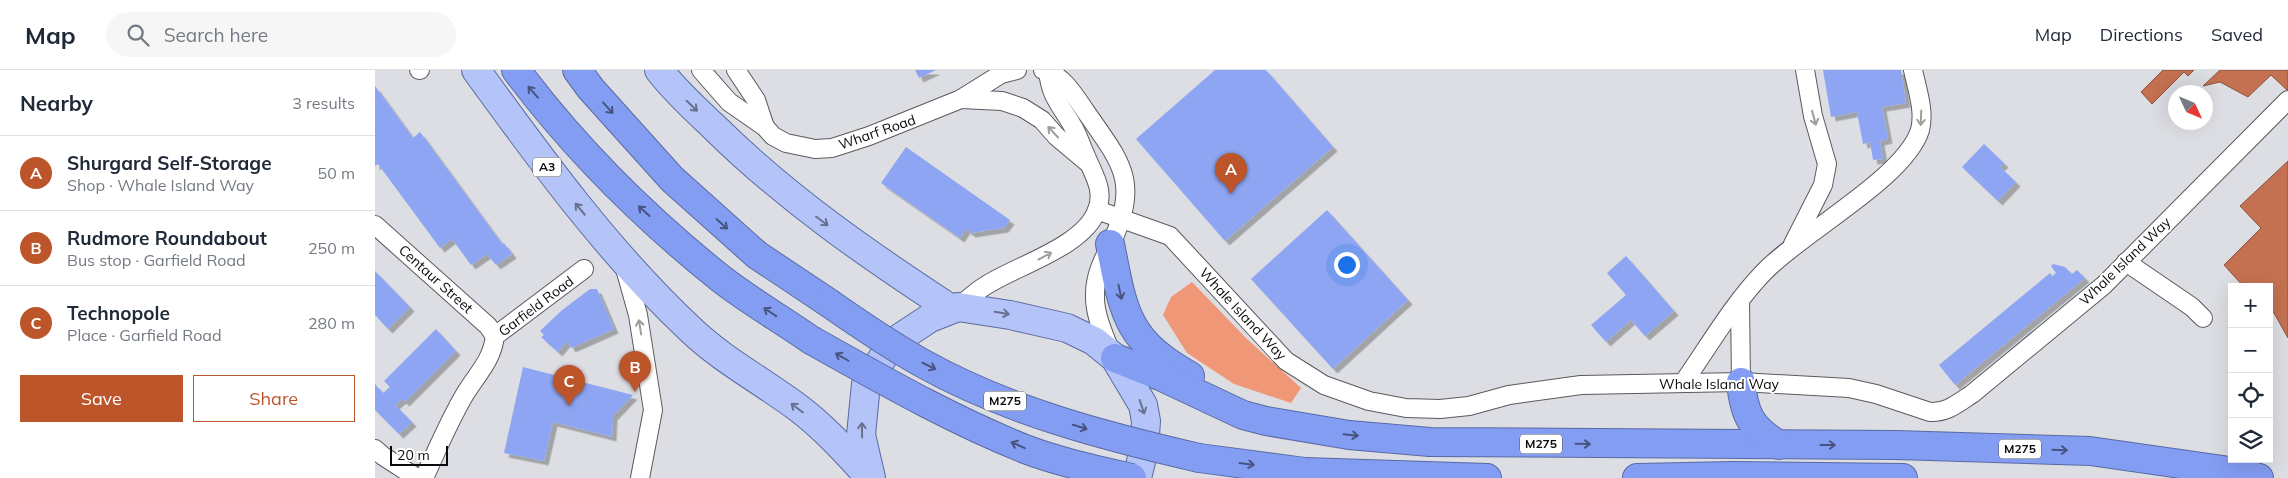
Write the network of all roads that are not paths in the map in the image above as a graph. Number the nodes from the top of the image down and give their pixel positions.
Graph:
1 (476, 70) edge
2 (516, 70) edge
3 (577, 70) edge
4 (659, 70) edge
5 (701, 70) edge
6 (736, 70) edge
7 (1017, 70) edge
8 (1046, 70) edge
9 (1071, 70) edge
10 (1805, 70) edge
11 (1913, 70) edge
12 (1075, 95) junction
13 (961, 99) junction
14 (2283, 106) edge
15 (765, 127) junction
16 (1089, 164) junction
17 (1097, 210) junction
18 (1122, 219) junction
19 (375, 224) edge
20 (1111, 244) junction
21 (1790, 249) junction
22 (623, 260) junction
23 (2126, 262) junction
24 (584, 269) dead end
25 (1740, 301) junction
26 (955, 308) junction
27 (2203, 318) dead end
28 (495, 336) junction
29 (1113, 357) junction
30 (1741, 382) junction
31 (1683, 383) junction
32 (1303, 427) junction
33 (1779, 445) junction
34 (375, 449) edge
35 (417, 478) edge
36 (424, 478) edge
37 (640, 478) edge
38 (871, 478) edge
39 (1132, 478) edge
40 (1137, 478) edge
41 (1487, 478) edge
42 (1637, 478) edge
43 (1903, 478) edge
44 (2259, 478) edge

22 -> 1 main road, A3
39 -> 2 highway, M275, bridge
3 -> 41 highway, M275, bridge
4 -> 26 main road
5 - 15 street, Wharf Road
6 - 15 street
7 - 13 street, Wharf Road
8 - 12 street
8 - 16 street
9 - 12 street
10 -> 21 street
11 -> 21 street
12 - 18 street
13 - 15 street, Wharf Road
16 -> 13 street, Wharf Road
14 - 23 street, Whale Island Way
16 - 17 street
17 - 18 street, Whale Island Way
26 -> 17 street
18 - 20 street
18 - 31 street, Whale Island Way
19 - 28 street, Centaur Street
20 - 29 street
20 -> 32 highway, M275
21 - 25 street
37 -> 22 street
38 -> 22 main road, A3
23 - 27 street
23 - 30 street, Whale Island Way
24 - 28 street, Garfield Road
25 - 30 street
25 - 31 street
26 -> 29 main road
38 -> 26 main road
28 - 36 street, Garfield Road
29 - 32 highway, M275
29 -> 40 main road
30 - 31 street, Whale Island Way
30 - 33 highway
32 -> 33 highway, M275
33 -> 44 highway, M275
34 - 35 street
42 - 43 highway

